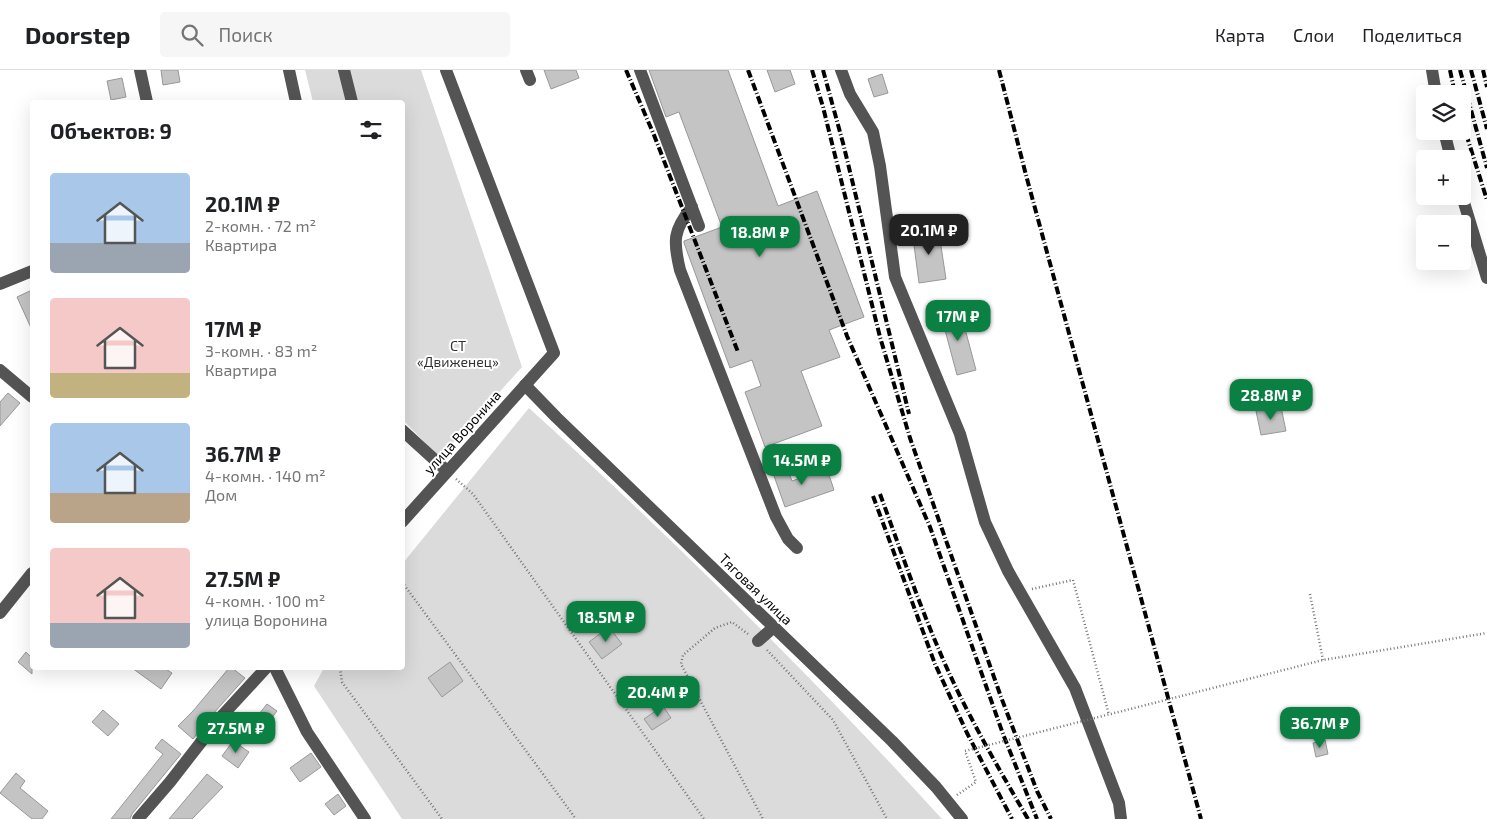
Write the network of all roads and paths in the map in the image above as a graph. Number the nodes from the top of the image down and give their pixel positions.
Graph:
1 (140, 70) edge
2 (289, 70) edge
3 (344, 70) edge
4 (446, 70) edge
5 (640, 70) edge
6 (840, 70) edge
7 (1432, 70) edge
8 (1434, 85) edge
9 (147, 100) edge
10 (296, 100) edge
11 (352, 100) edge
12 (1465, 205) edge
13 (692, 207) junction
14 (699, 226) dead end
15 (30, 272) edge
16 (1487, 278) edge
17 (0, 284) edge
18 (0, 370) edge
19 (525, 385) junction
20 (30, 394) edge
21 (405, 433) edge
22 (447, 471) junction
23 (405, 519) edge
24 (796, 548) dead end
25 (30, 576) edge
26 (405, 587) edge
27 (1019, 592) junction
28 (1310, 594) dead end
29 (0, 613) edge
30 (774, 627) junction
31 (1487, 633) edge
32 (758, 641) junction
33 (1324, 660) junction
34 (264, 670) edge
35 (276, 670) edge
36 (340, 670) edge
37 (1109, 715) junction
38 (948, 802) junction
39 (138, 819) edge
40 (365, 819) edge
41 (442, 819) edge
42 (576, 819) edge
43 (704, 819) edge
44 (763, 819) edge
45 (887, 819) edge
46 (962, 819) edge
47 (1121, 819) edge

1 - 9 street
2 - 10 street
3 - 11 street
4 - 19 street, улица Воронина
5 - 13 street
6 - 27 street
7 - 8 street
12 - 16 street
13 - 14 street
13 - 24 street
15 - 17 street
18 - 20 street
19 - 22 street, улица Воронина
19 - 30 street, Тяговая улица
21 - 22 street
22 - 23 street, улица Воронина
22 - 43 path
25 - 29 street
26 - 42 path
27 - 37 path
27 - 47 street
28 - 33 path
30 - 32 street
30 - 38 street, Тяговая улица
31 - 33 path, bridge
32 - 44 path
32 - 45 path
33 - 37 path, bridge
34 - 39 street
35 - 40 street
36 - 41 path
37 - 38 path, bridge
38 - 46 street, Тяговая улица

